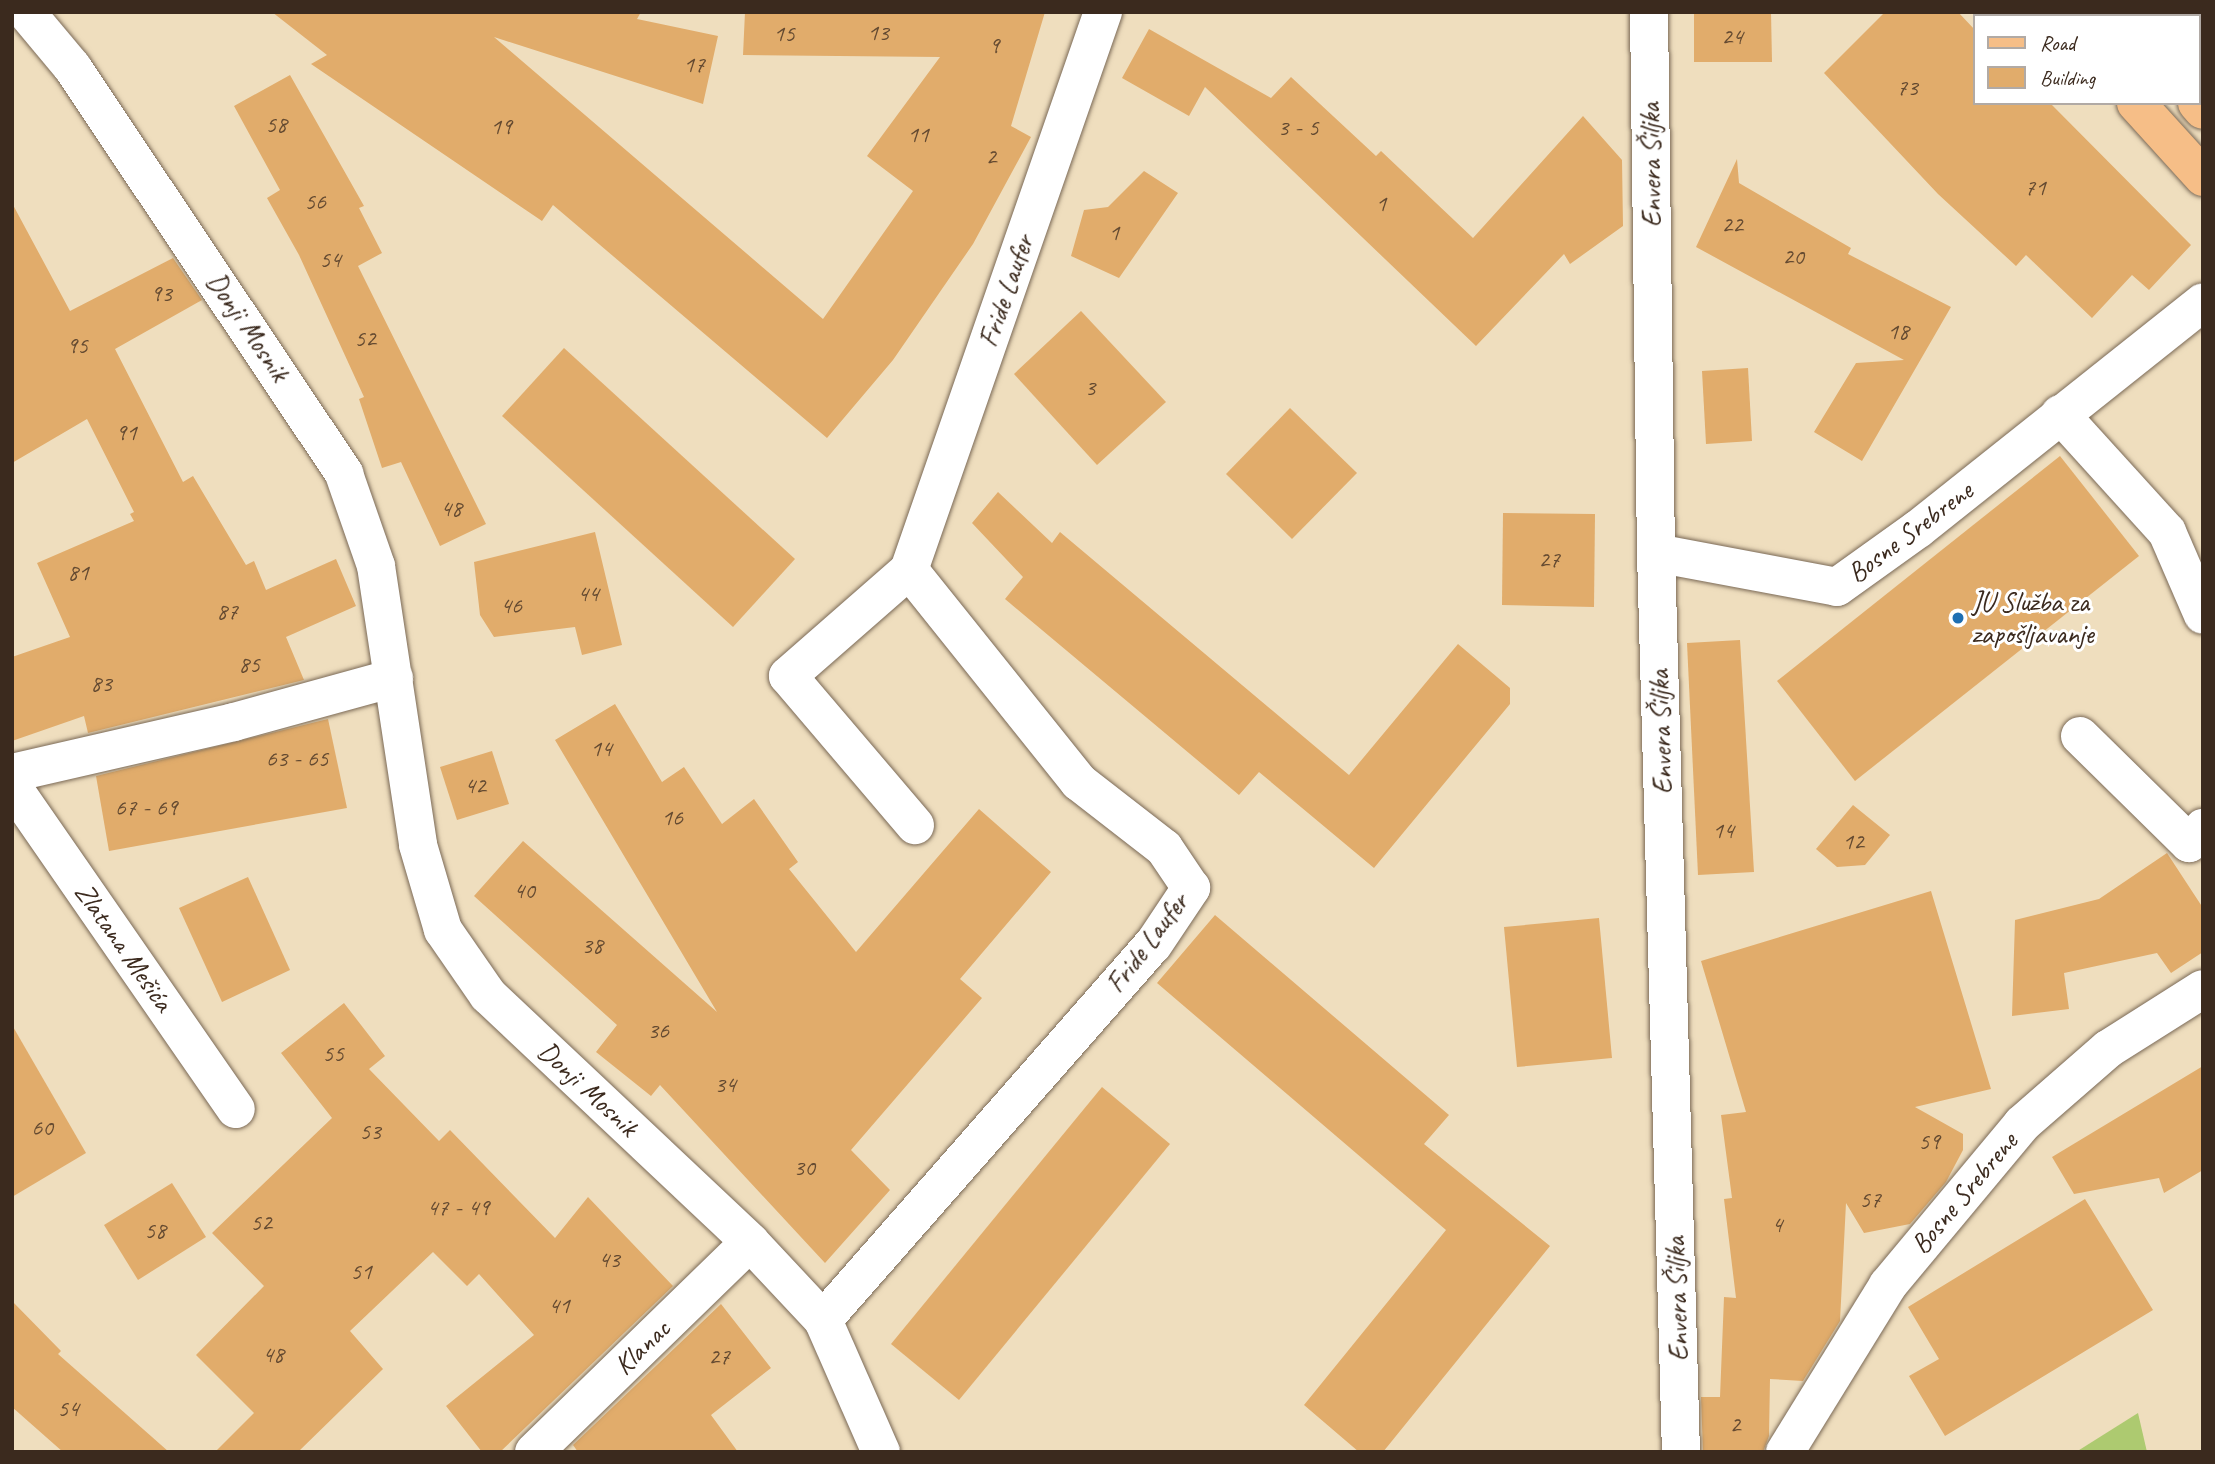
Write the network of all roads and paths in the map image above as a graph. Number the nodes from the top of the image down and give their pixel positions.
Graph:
1 (26, 12) edge
2 (1103, 12) edge
3 (1649, 12) edge
4 (2138, 105) edge
5 (2203, 177) edge
6 (2203, 302) edge
7 (2060, 414) junction
8 (1656, 553) junction
9 (909, 570) junction
10 (2203, 615) edge
11 (394, 678) junction
12 (2080, 736) dead end
13 (12, 773) edge
14 (12, 786) edge
15 (915, 825) dead end
16 (2198, 844) edge
17 (2203, 989) edge
18 (236, 1109) dead end
19 (750, 1242) junction
20 (823, 1320) junction
21 (534, 1452) edge
22 (881, 1452) edge
23 (1681, 1452) edge
24 (1785, 1452) edge

1 - 11 street, Donji Mosnik
2 - 9 street, Fride Laufer
3 - 8 street, Envera Šiljka
4 - 5 main road
6 - 7 street, Bosne Srebrene
7 - 8 street, Bosne Srebrene
7 - 10 street
8 - 23 street, Envera Šiljka
9 - 15 street, Fride Laufer
9 - 20 street, Fride Laufer
11 - 13 street
11 - 19 street, Donji Mosnik
12 - 16 street
14 - 18 street, Zlatana Mešića
17 - 24 street, Bosne Srebrene
19 - 20 street, Donji Mosnik
19 - 21 street, Klanac
20 - 22 street, Donji Mosnik

